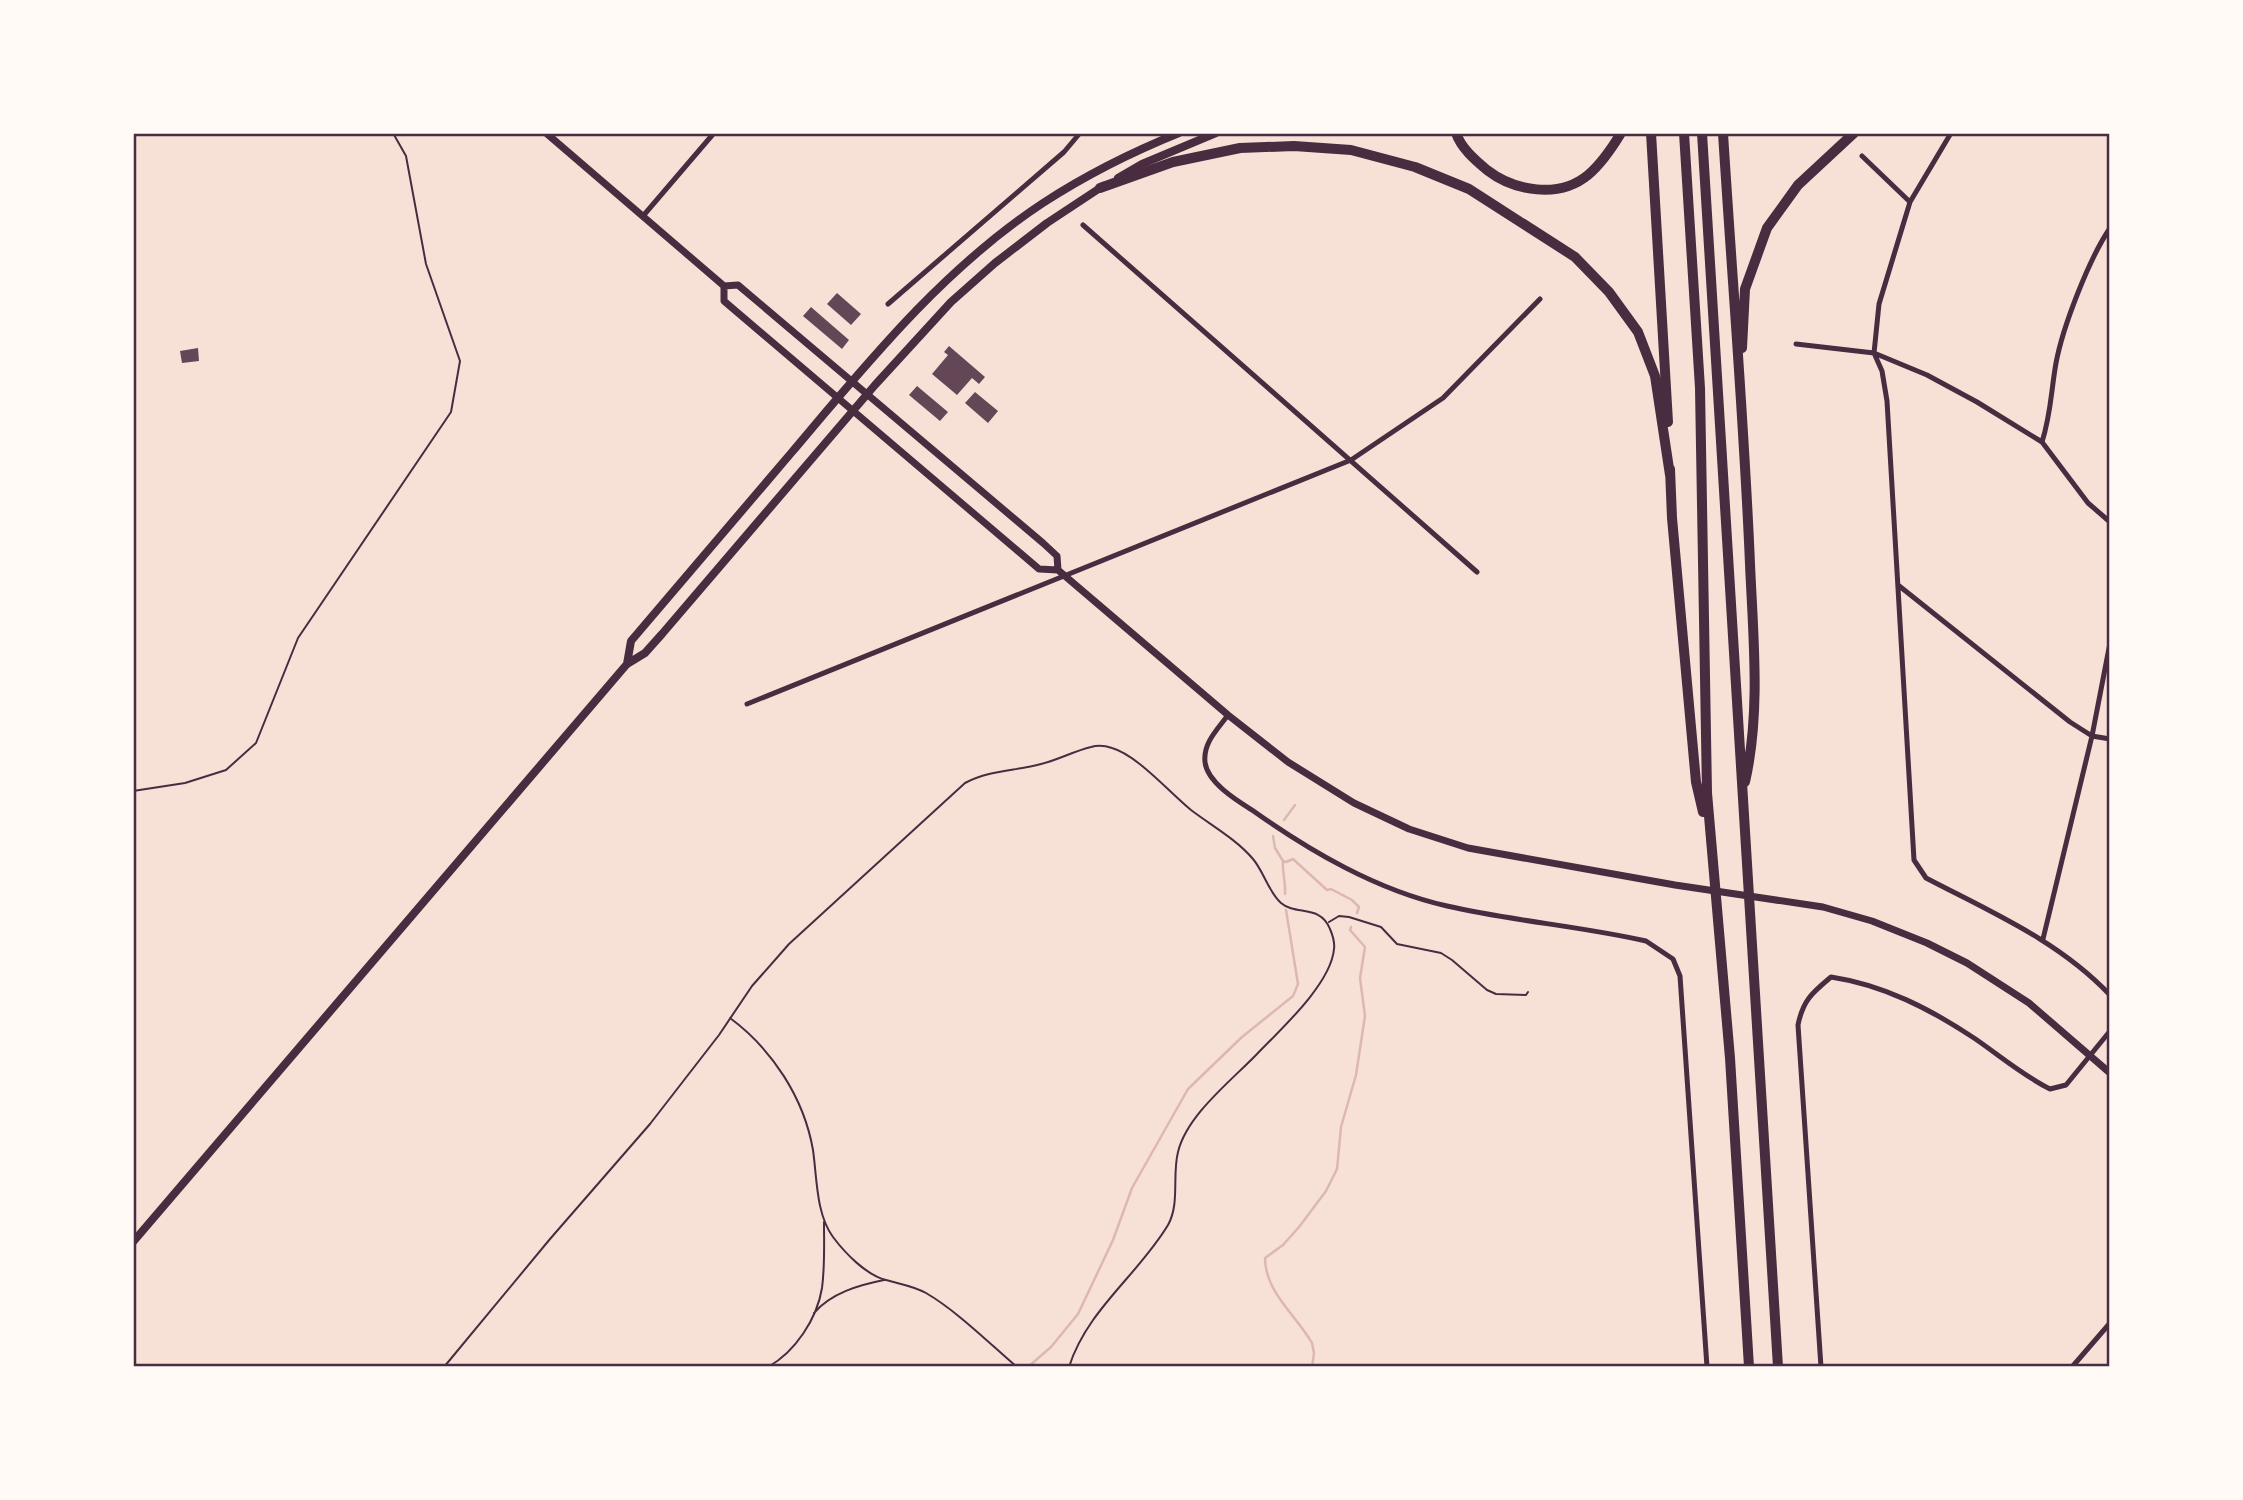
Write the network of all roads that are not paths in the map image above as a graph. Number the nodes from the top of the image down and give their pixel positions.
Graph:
1 (546, 133) edge
2 (714, 133) edge
3 (1080, 133) edge
4 (1180, 133) edge
5 (1216, 133) edge
6 (1456, 133) edge
7 (1621, 133) edge
8 (1651, 133) edge
9 (1684, 133) edge
10 (1702, 133) edge
11 (1723, 133) edge
12 (1854, 133) edge
13 (1951, 133) edge
14 (1862, 156) dead end
15 (1100, 188) junction
16 (1910, 202) junction
17 (643, 216) junction
18 (1083, 225) dead end
19 (2110, 228) edge
20 (724, 286) junction
21 (1540, 299) dead end
22 (888, 304) dead end
23 (1796, 344) dead end
24 (1874, 353) junction
25 (852, 381) junction
26 (867, 394) junction
27 (837, 398) junction
28 (1740, 405) junction
29 (852, 412) junction
30 (2042, 442) junction
31 (1350, 460) junction
32 (1670, 475) junction
33 (2110, 522) edge
34 (1058, 570) junction
35 (1477, 572) dead end
36 (1065, 576) junction
37 (1898, 585) junction
38 (2110, 643) edge
39 (627, 664) junction
40 (747, 704) dead end
41 (1228, 715) junction
42 (2092, 736) junction
43 (2110, 739) edge
44 (1742, 794) junction
45 (1712, 847) junction
46 (2043, 939) junction
47 (2110, 995) edge
48 (2110, 1031) edge
49 (2090, 1055) junction
50 (2110, 1073) edge
51 (133, 1242) edge
52 (2110, 1323) edge
53 (1707, 1367) edge
54 (1749, 1367) edge
55 (1778, 1367) edge
56 (1821, 1367) edge
57 (2072, 1367) edge

1 - 17 main road
2 - 17 street
3 - 22 street
4 - 25 main road
5 - 15 main road
6 - 7 highway
8 - 32 highway
9 - 45 highway
10 - 44 highway
11 - 28 highway
12 - 28 highway
13 - 16 street
14 - 16 street
15 - 26 main road
15 - 32 highway
16 - 24 street
17 - 20 main road
18 - 31 street
19 - 30 street
20 - 25 main road
20 - 27 main road
21 - 31 street
23 - 24 street
24 - 30 street
24 - 37 street
25 - 26 main road
25 - 27 main road
26 - 29 main road
26 - 34 main road
27 - 29 main road
27 - 39 main road
28 - 44 highway
29 - 34 main road
29 - 39 main road
30 - 33 street
31 - 35 street
31 - 36 street
32 - 45 highway
34 - 36 main road
36 - 40 street
36 - 41 main road
37 - 42 street
37 - 46 street
38 - 42 street
39 - 51 main road
41 - 49 main road
41 - 53 street
42 - 43 street
42 - 46 street
44 - 55 highway
45 - 54 highway
46 - 47 street
48 - 49 street
49 - 50 main road
49 - 56 street
52 - 57 street

